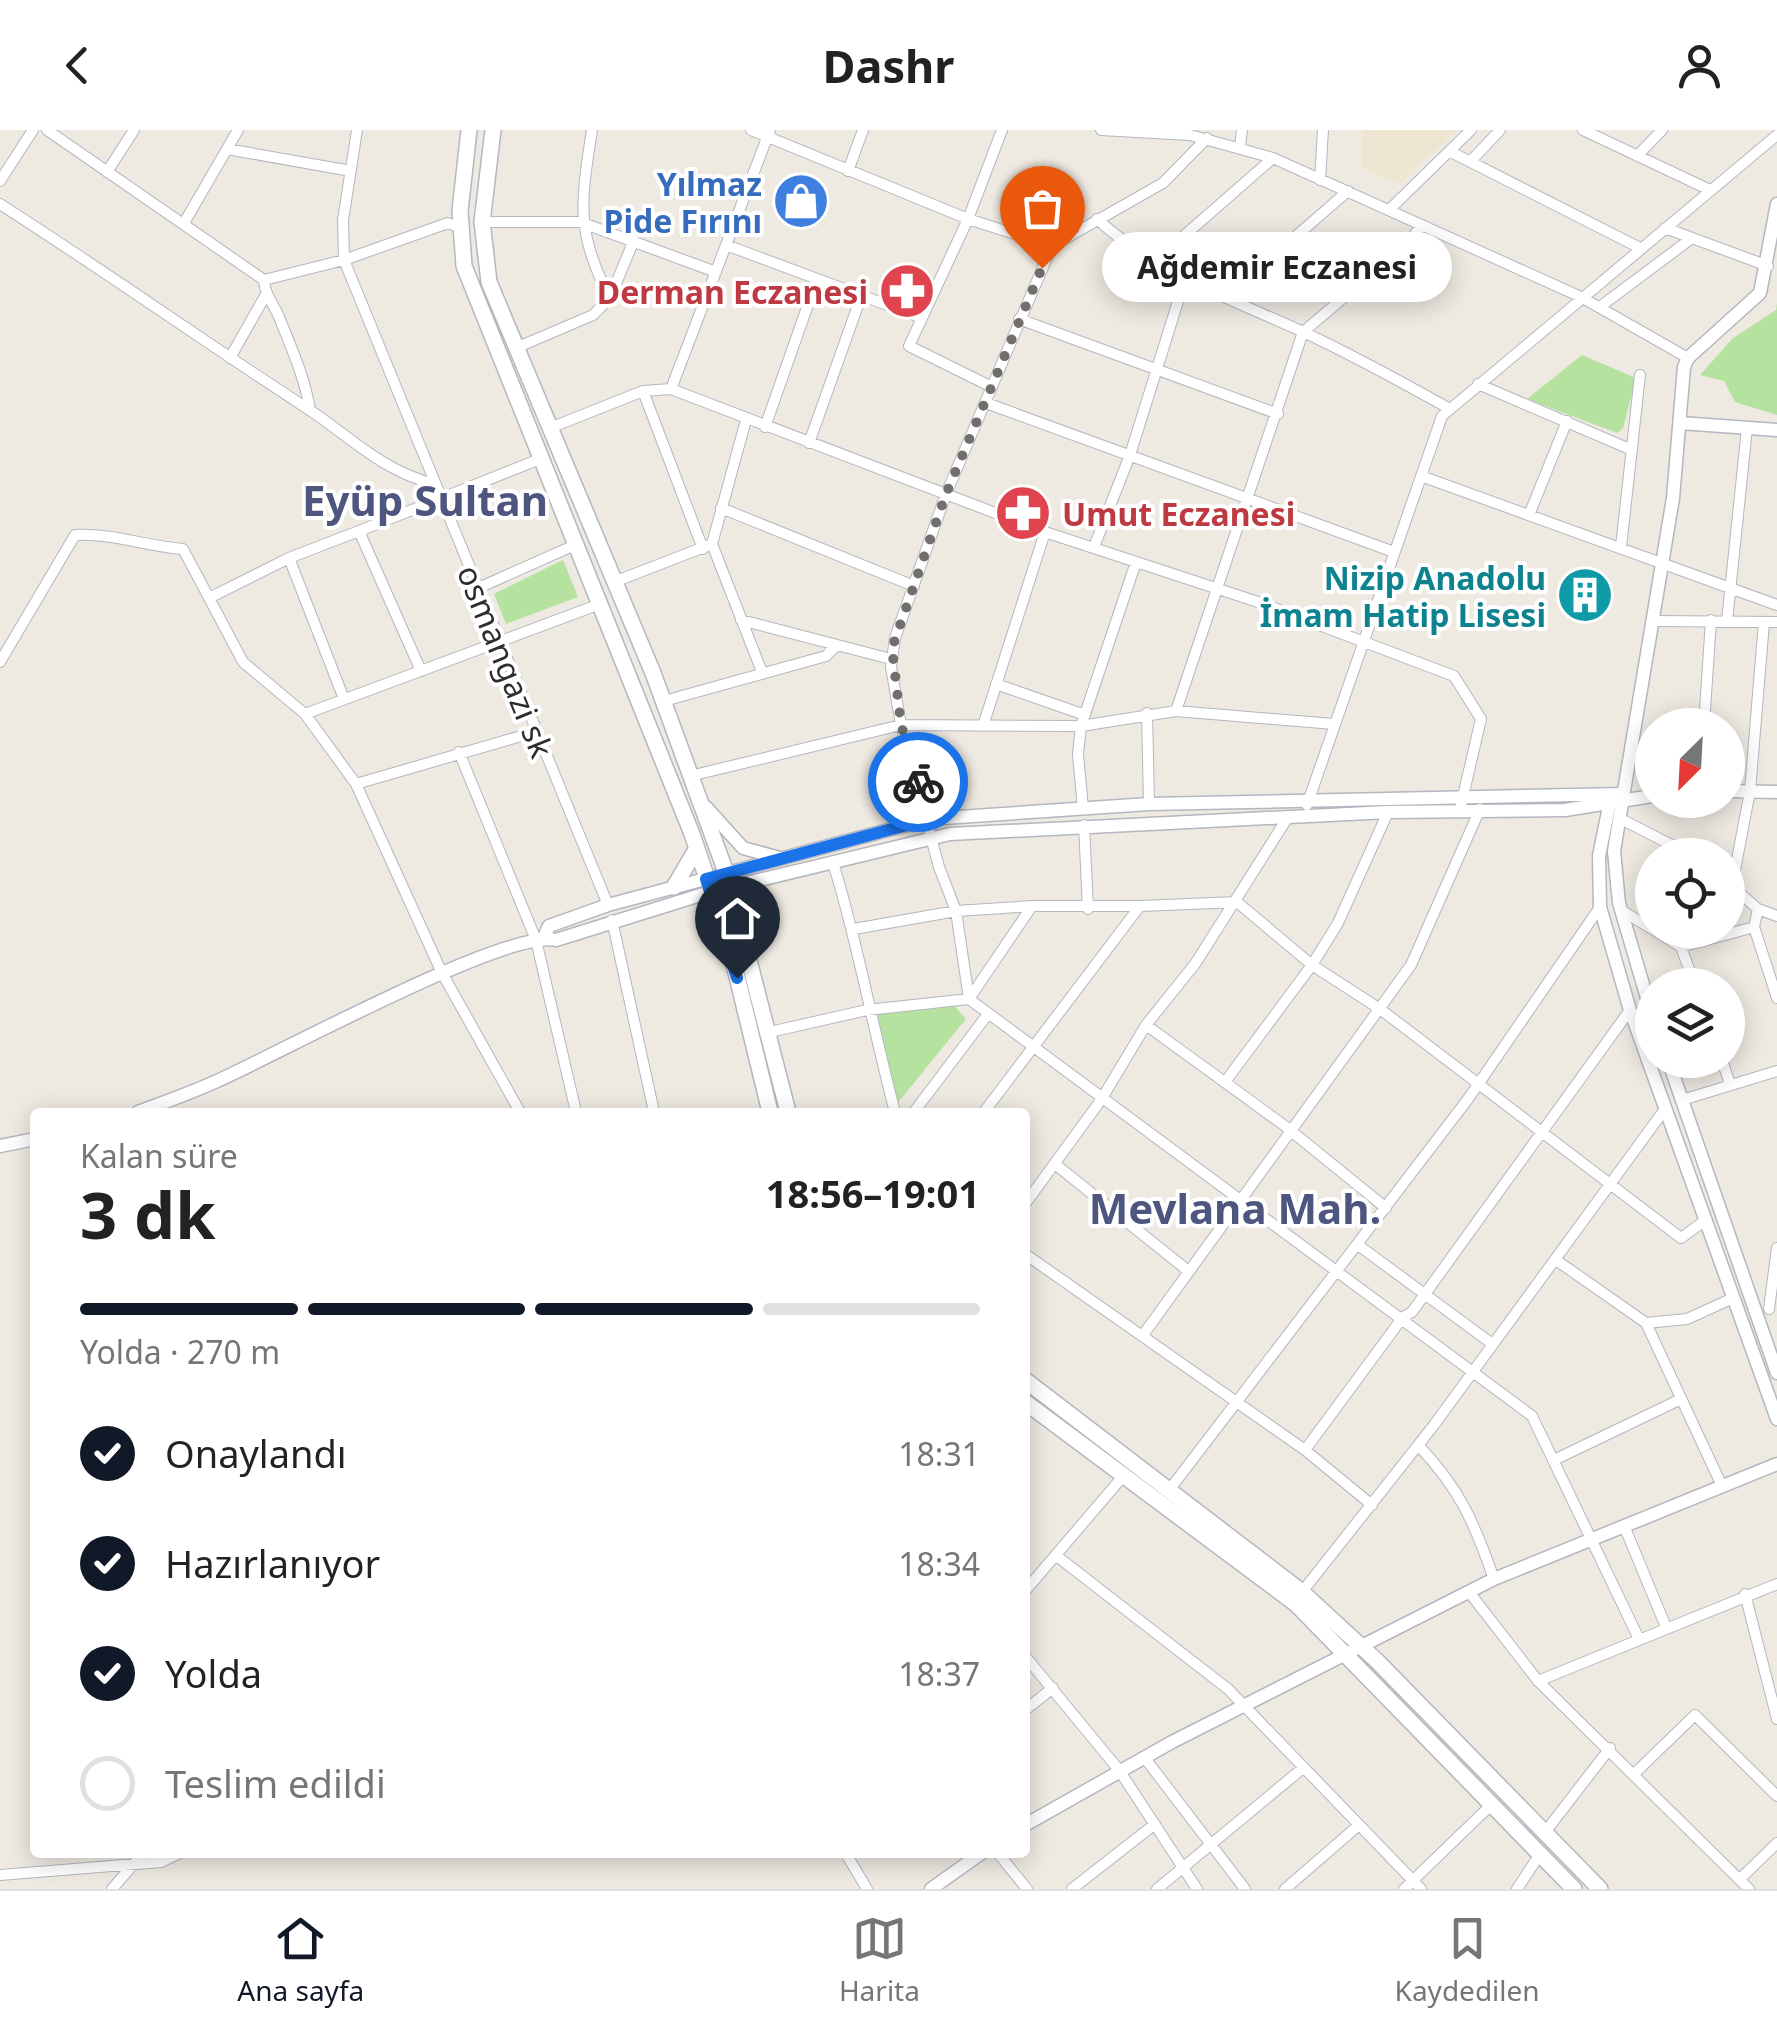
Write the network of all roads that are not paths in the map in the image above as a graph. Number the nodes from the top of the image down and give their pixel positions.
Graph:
1 (33, 130) edge
2 (48, 130) edge
3 (134, 130) edge
4 (238, 130) edge
5 (357, 130) edge
6 (469, 130) edge
7 (492, 130) edge
8 (592, 130) edge
9 (752, 130) edge
10 (864, 130) edge
11 (1002, 130) edge
12 (1101, 130) edge
13 (1242, 130) edge
14 (1323, 130) edge
15 (1470, 130) edge
16 (1500, 130) edge
17 (1583, 130) edge
18 (1662, 130) edge
19 (769, 133) edge
20 (1777, 135) edge
21 (1207, 138) junction
22 (1240, 146) junction
23 (227, 148) junction
24 (1451, 152) junction
25 (1638, 156) junction
26 (1273, 158) junction
27 (1470, 162) junction
28 (350, 171) junction
29 (848, 171) junction
30 (107, 172) junction
31 (0, 180) edge
32 (1320, 180) junction
33 (1710, 190) junction
34 (1348, 191) junction
35 (0, 204) edge
36 (1777, 204) edge
37 (1390, 208) junction
38 (968, 218) junction
39 (1096, 219) junction
40 (482, 222) junction
41 (580, 222) junction
42 (184, 223) junction
43 (1422, 225) junction
44 (460, 228) junction
45 (1664, 228) junction
46 (1692, 238) junction
47 (634, 240) junction
48 (726, 245) junction
49 (1052, 246) junction
50 (1640, 248) junction
51 (344, 260) junction
52 (1154, 262) junction
53 (1768, 266) junction
54 (716, 272) junction
55 (818, 279) junction
56 (264, 280) junction
57 (1185, 280) junction
58 (862, 294) junction
59 (265, 296) junction
60 (1226, 297) junction
61 (1581, 297) junction
62 (610, 298) junction
63 (1601, 306) junction
64 (922, 318) junction
65 (1020, 319) junction
66 (1303, 332) junction
67 (518, 347) junction
68 (230, 358) junction
69 (1688, 358) junction
70 (1158, 372) junction
71 (1640, 375) dead end
72 (1478, 384) junction
73 (992, 388) junction
74 (670, 389) junction
75 (643, 391) junction
76 (986, 402) junction
77 (1450, 408) junction
78 (310, 410) junction
79 (1278, 414) junction
80 (746, 420) junction
81 (1567, 422) junction
82 (1680, 423) junction
83 (765, 427) junction
84 (550, 428) junction
85 (1747, 428) junction
86 (1777, 430) edge
87 (810, 443) junction
88 (1632, 450) junction
89 (1130, 455) junction
90 (540, 458) junction
91 (1421, 476) junction
92 (434, 484) junction
93 (946, 494) junction
94 (1248, 500) junction
95 (440, 501) junction
96 (721, 508) junction
97 (1529, 515) junction
98 (359, 531) junction
99 (1045, 532) junction
100 (575, 545) junction
101 (708, 547) junction
102 (1621, 547) junction
103 (1094, 548) junction
104 (1394, 552) junction
105 (289, 558) junction
106 (1664, 561) junction
107 (1136, 562) junction
108 (614, 582) junction
109 (914, 586) junction
110 (1732, 586) junction
111 (476, 589) junction
112 (1218, 589) junction
113 (209, 598) junction
114 (600, 604) junction
115 (1777, 605) edge
116 (741, 620) junction
117 (1711, 620) junction
118 (1727, 621) junction
119 (1654, 622) junction
120 (1764, 622) junction
121 (1777, 622) edge
122 (498, 642) junction
123 (1362, 643) junction
124 (837, 645) junction
125 (891, 658) junction
126 (0, 662) edge
127 (421, 671) junction
128 (762, 672) junction
129 (996, 684) junction
130 (344, 700) junction
131 (664, 701) junction
132 (1705, 708) edge
133 (1176, 711) junction
134 (1147, 713) junction
135 (305, 714) junction
136 (1083, 720) junction
137 (1334, 724) junction
138 (901, 725) junction
139 (983, 726) junction
140 (534, 732) junction
141 (459, 752) junction
142 (690, 776) junction
143 (356, 784) junction
144 (1745, 791) edge
145 (1750, 791) junction
146 (1777, 792) edge
147 (1635, 797) edge
148 (698, 798) junction
149 (1616, 799) junction
150 (1149, 804) junction
151 (1461, 804) junction
152 (1083, 809) junction
153 (1306, 809) junction
154 (1480, 809) junction
155 (1388, 812) junction
156 (1288, 817) junction
157 (1619, 818) junction
158 (929, 819) junction
159 (1084, 824) junction
160 (934, 838) junction
161 (1658, 838) edge
162 (1740, 838) edge
163 (696, 848) junction
164 (797, 858) junction
165 (834, 866) junction
166 (729, 882) junction
167 (708, 886) junction
168 (674, 888) junction
169 (1745, 897) edge
170 (1236, 902) junction
171 (608, 905) junction
172 (1032, 906) junction
173 (1140, 906) junction
174 (1600, 907) junction
175 (1088, 909) junction
176 (1758, 909) junction
177 (1621, 910) junction
178 (956, 911) junction
179 (1777, 914) edge
180 (1635, 919) edge
181 (612, 920) junction
182 (1754, 926) junction
183 (1745, 928) edge
184 (854, 929) junction
185 (540, 938) junction
186 (1312, 965) junction
187 (1638, 968) edge
188 (442, 973) junction
189 (1777, 998) edge
190 (969, 999) junction
191 (1380, 1009) junction
192 (867, 1010) junction
193 (1630, 1010) junction
194 (988, 1014) junction
195 (1146, 1025) junction
196 (770, 1032) junction
197 (1035, 1049) junction
198 (1777, 1070) edge
199 (1674, 1078) edge
200 (1728, 1078) edge
201 (1225, 1082) junction
202 (1479, 1084) junction
203 (1730, 1084) junction
204 (1101, 1100) junction
205 (1682, 1100) junction
206 (148, 1108) edge
207 (518, 1108) edge
208 (571, 1108) edge
209 (653, 1108) edge
210 (769, 1108) edge
211 (787, 1108) edge
212 (893, 1108) edge
213 (917, 1108) edge
214 (987, 1108) edge
215 (1664, 1109) junction
216 (1290, 1131) junction
217 (1540, 1131) junction
218 (30, 1140) edge
219 (0, 1146) edge
220 (1055, 1164) junction
221 (1609, 1184) junction
222 (1030, 1197) edge
223 (1238, 1202) junction
224 (1386, 1208) junction
225 (1703, 1222) junction
226 (1358, 1245) junction
227 (1777, 1248) edge
228 (1030, 1257) edge
229 (1556, 1260) junction
230 (1186, 1270) junction
231 (1336, 1272) junction
232 (1424, 1294) junction
233 (1731, 1299) junction
234 (1768, 1312) edge
235 (1403, 1317) junction
236 (1646, 1324) junction
237 (1143, 1335) junction
238 (1491, 1344) junction
239 (1472, 1370) junction
240 (1777, 1372) edge
241 (1030, 1384) edge
242 (1680, 1400) junction
243 (1239, 1402) junction
244 (1030, 1406) edge
245 (1777, 1420) edge
246 (1418, 1444) junction
247 (1305, 1450) junction
248 (1556, 1460) junction
249 (1777, 1464) edge
250 (1126, 1474) junction
251 (1722, 1486) junction
252 (1170, 1489) junction
253 (1372, 1506) junction
254 (1625, 1528) junction
255 (1594, 1539) junction
256 (1058, 1557) junction
257 (1494, 1578) junction
258 (1777, 1584) edge
259 (1030, 1586) edge
260 (1302, 1592) junction
261 (1468, 1592) junction
262 (1745, 1594) junction
263 (1666, 1627) junction
264 (1639, 1638) junction
265 (1355, 1650) junction
266 (1030, 1662) edge
267 (1538, 1681) junction
268 (1054, 1688) junction
269 (1030, 1706) edge
270 (1246, 1708) junction
271 (1777, 1719) edge
272 (1610, 1748) junction
273 (1144, 1757) junction
274 (1303, 1768) junction
275 (1119, 1770) junction
276 (1634, 1774) junction
277 (1777, 1796) edge
278 (1491, 1805) junction
279 (1030, 1822) edge
280 (1154, 1824) junction
281 (1359, 1825) junction
282 (1546, 1831) junction
283 (1213, 1843) junction
284 (1777, 1843) edge
285 (1540, 1854) junction
286 (138, 1858) edge
287 (169, 1858) edge
288 (848, 1858) edge
289 (975, 1858) edge
290 (1002, 1858) edge
291 (133, 1864) junction
292 (1184, 1868) junction
293 (0, 1875) edge
294 (1740, 1878) junction
295 (1412, 1886) edge
296 (112, 1889) edge
297 (866, 1889) edge
298 (931, 1889) edge
299 (1027, 1889) edge
300 (1072, 1889) edge
301 (1157, 1889) edge
302 (1197, 1889) edge
303 (1245, 1889) edge
304 (1285, 1889) edge
305 (1517, 1889) edge
306 (1574, 1889) edge
307 (1600, 1889) edge
308 (1748, 1889) edge

1 - 31 street
2 - 30 street
3 - 30 street
4 - 23 street
5 - 28 street, osmangazi sk
6 - 44 main road
7 - 40 main road
8 - 41 street
9 - 19 street
10 - 29 street
11 - 38 street
12 - 21 street
13 - 22 street
14 - 32 street
15 - 24 street
16 - 27 street
17 - 25 street
18 - 25 street
19 - 29 street
19 - 48 street
20 - 33 street
21 - 22 street
21 - 39 street
22 - 26 street
23 - 28 street
23 - 42 street
24 - 27 street
24 - 37 street
25 - 33 street
26 - 32 street
26 - 52 street
27 - 50 street
28 - 51 street, osmangazi sk
29 - 38 street
30 - 42 street
32 - 34 street
33 - 45 street
34 - 37 street
34 - 60 street
35 - 68 street
36 - 53 street
37 - 43 street
38 - 49 street
38 - 64 street
39 - 49 street
39 - 52 street
40 - 41 street
40 - 67 main road
41 - 47 street
41 - 62 street
42 - 56 street
43 - 61 street
43 - 66 street
44 - 51 street
44 - 90 main road
45 - 46 street
45 - 50 street
46 - 53 street
46 - 63 street
47 - 54 street
47 - 62 street
48 - 54 street
48 - 55 street
49 - 65 street
50 - 61 street
51 - 56 street
51 - 92 street, osmangazi sk
52 - 57 street
53 - 69 street
54 - 74 street
55 - 58 street
55 - 83 street
56 - 59 street
57 - 60 street
57 - 70 street
58 - 64 street
58 - 87 street
59 - 68 street
59 - 78 street
60 - 66 street
61 - 63 street
61 - 72 street
62 - 67 street
63 - 69 street
64 - 73 street
65 - 70 street
65 - 73 street
66 - 77 street
66 - 79 street
67 - 84 main road
68 - 78 street
69 - 82 street
70 - 79 street
70 - 89 street
71 - 88 street
72 - 77 street
72 - 81 street
73 - 76 street
74 - 75 street
74 - 80 street
75 - 84 street
75 - 101 street
76 - 89 street
76 - 93 street
77 - 91 street
78 - 92 street
79 - 94 street
80 - 83 street
80 - 96 street
81 - 88 street
81 - 97 street
82 - 85 street
82 - 106 street
83 - 87 street
84 - 108 main road
85 - 86 street
85 - 110 street
87 - 93 street
88 - 102 street
89 - 94 street
89 - 103 street
90 - 95 street
90 - 100 main road
91 - 97 street
91 - 104 street
92 - 95 street, osmangazi sk
93 - 99 street
93 - 109 street
94 - 104 street
94 - 112 street
95 - 98 street
95 - 111 street, osmangazi sk
96 - 101 street
96 - 109 street
97 - 102 street
98 - 105 street
98 - 127 street
99 - 103 street
99 - 129 street
100 - 111 street
100 - 114 main road
101 - 108 street
101 - 116 street
102 - 106 street
103 - 107 street
104 - 123 street
105 - 113 street
105 - 130 street
106 - 110 street
106 - 119 street
107 - 112 street
107 - 136 street
108 - 131 main road
109 - 125 street
110 - 115 street
110 - 118 street
111 - 122 street, osmangazi sk
112 - 123 street
112 - 133 street
113 - 126 street
113 - 135 street
114 - 122 street
114 - 163 main road
116 - 124 street
116 - 128 street
117 - 118 street
117 - 119 street
117 - 132 street
118 - 120 street
119 - 149 street
120 - 121 street
120 - 145 street
122 - 127 street
122 - 140 street, osmangazi sk
123 - 137 street
123 - 151 street
124 - 125 street
124 - 128 street
125 - 138 street
127 - 130 street
128 - 131 street
129 - 136 street
129 - 139 street
130 - 135 street
131 - 142 main road
133 - 134 street
133 - 137 street
134 - 136 street
134 - 150 street
135 - 143 street
136 - 139 street
136 - 152 street
137 - 153 street
138 - 139 street
138 - 142 street
138 - 158 street
140 - 141 street
140 - 171 street, osmangazi sk
141 - 143 street
141 - 185 street
142 - 148 main road
143 - 188 street
144 - 145 street
145 - 146 street
145 - 162 street
147 - 149 street
148 - 164 street
148 - 166 main road
149 - 151 street
149 - 154 street
149 - 157 street
149 - 174 street
150 - 152 street
150 - 153 street
151 - 153 street
151 - 154 street
151 - 155 street
152 - 158 street
153 - 155 street
153 - 156 street
154 - 191 street
155 - 186 street
156 - 159 street
156 - 170 street
157 - 161 street
157 - 177 street
158 - 160 street
158 - 164 street
159 - 160 street
159 - 175 street
160 - 165 street
160 - 178 street
163 - 167 main road
163 - 168 main road
164 - 166 street
165 - 166 street
165 - 184 street
166 - 167 street
166 - 196 main road
167 - 168 street
167 - 181 street
167 - 210 main road
168 - 171 street
169 - 176 street
170 - 173 street
170 - 186 street
170 - 195 street
171 - 185 street
172 - 175 street
172 - 178 street
172 - 190 street
173 - 175 street
173 - 197 street
174 - 193 street
174 - 202 street
176 - 179 street
176 - 182 street
177 - 180 street
177 - 187 street
178 - 184 street
178 - 190 street
181 - 185 street
181 - 209 street
182 - 183 street
182 - 189 street
184 - 192 street
185 - 188 street
185 - 208 street
186 - 191 street
186 - 201 street
188 - 206 street
188 - 207 street
190 - 192 street
190 - 194 street
191 - 202 street
191 - 216 street
192 - 196 street
192 - 212 street
193 - 215 street
193 - 217 street
194 - 197 street
194 - 213 street
195 - 201 street
195 - 204 street
196 - 211 main road
197 - 204 street
197 - 214 street
198 - 203 street
199 - 205 street
200 - 203 street
201 - 216 street
202 - 217 street
202 - 224 street
203 - 205 street
204 - 220 street
204 - 223 street
205 - 234 street
215 - 221 street
215 - 225 street
216 - 223 street
216 - 224 street
217 - 221 street
217 - 232 street
218 - 219 street
220 - 222 street
220 - 230 street
221 - 225 street
221 - 229 street
223 - 230 street
223 - 231 street
224 - 226 street
225 - 233 street
226 - 231 street
226 - 232 street
227 - 234 street
228 - 237 street
229 - 236 street
229 - 238 street
230 - 237 street
231 - 235 street
231 - 243 street
232 - 235 street
232 - 238 street
233 - 236 street
233 - 245 street
234 - 240 street
235 - 239 street
235 - 247 street
236 - 242 street
237 - 243 street
238 - 239 street
239 - 246 street
239 - 248 street
241 - 252 main road
242 - 248 street
242 - 251 street
243 - 247 street
243 - 252 street
244 - 250 main road
246 - 253 street
246 - 257 street
247 - 253 street
248 - 255 street
249 - 251 street
250 - 256 street
250 - 265 main road
251 - 254 street
252 - 260 main road
253 - 260 street
254 - 255 street
254 - 263 street
255 - 257 street
255 - 264 street
256 - 259 street
256 - 270 street
257 - 261 street
258 - 262 street
260 - 265 main road
261 - 265 street
261 - 267 street
262 - 263 street
262 - 271 street
263 - 264 street
264 - 267 street
265 - 270 street
265 - 278 main road
265 - 282 main road
266 - 268 street
267 - 272 street
268 - 269 street
268 - 275 street
270 - 273 street
270 - 274 street
272 - 276 street
272 - 282 street
273 - 275 street
273 - 283 street
274 - 281 street
274 - 283 street
275 - 279 street
275 - 280 street
276 - 277 street
276 - 294 street
278 - 285 main road
278 - 295 street
280 - 292 street
280 - 300 street
281 - 295 street
281 - 304 street
282 - 307 main road
283 - 292 street
283 - 303 street
284 - 294 street
285 - 305 street
285 - 306 main road
286 - 291 street
287 - 291 street
288 - 297 street
289 - 298 street
290 - 299 street
291 - 293 street
291 - 296 street
292 - 301 street
292 - 302 street
294 - 308 street

